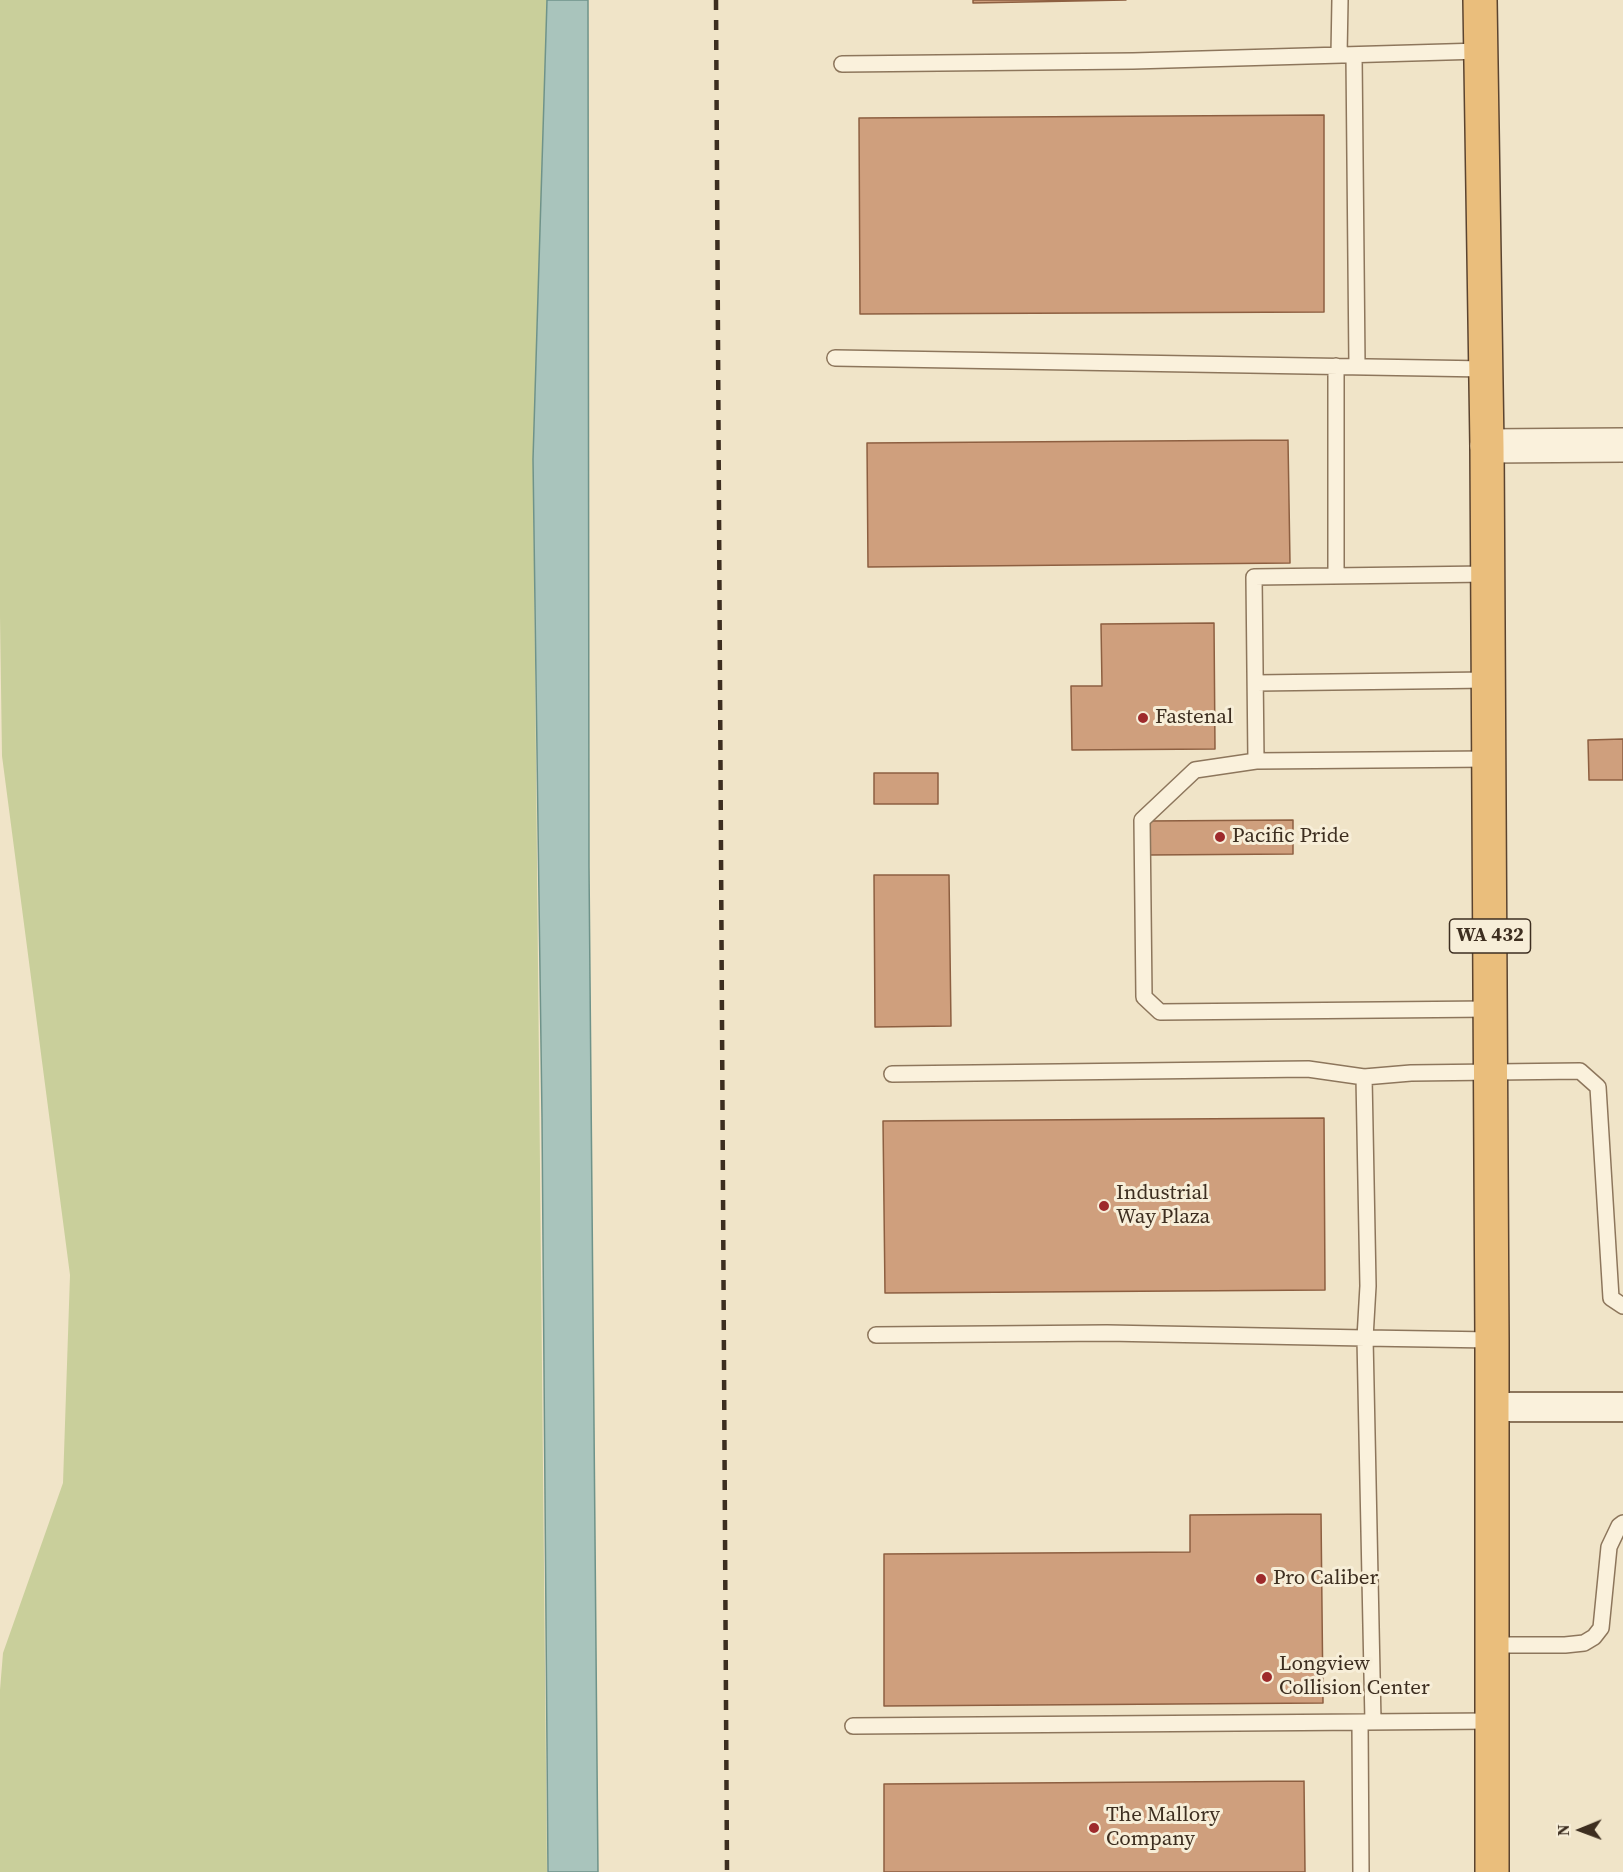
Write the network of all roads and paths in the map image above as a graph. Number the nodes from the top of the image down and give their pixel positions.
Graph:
1 (1340, 0) edge
2 (1480, 0) edge
3 (1481, 51) junction
4 (1347, 55) junction
5 (842, 64) dead end
6 (835, 358) dead end
7 (1336, 366) junction
8 (1357, 366) junction
9 (1486, 369) junction
10 (1623, 445) edge
11 (1487, 446) junction
12 (1488, 574) junction
13 (1336, 576) junction
14 (1488, 680) junction
15 (1256, 683) junction
16 (1489, 759) junction
17 (1256, 761) junction
18 (1490, 1009) junction
19 (1491, 1072) junction
20 (892, 1074) dead end
21 (1364, 1077) junction
22 (1623, 1306) edge
23 (876, 1335) dead end
24 (1365, 1338) junction
25 (1492, 1340) junction
26 (1492, 1407) junction
27 (1623, 1407) edge
28 (1623, 1523) edge
29 (1492, 1645) junction
30 (1492, 1721) junction
31 (1366, 1722) junction
32 (853, 1726) dead end
33 (1361, 1872) edge
34 (1492, 1872) edge

1 - 4 lane
2 - 3 highway, WA 432
3 - 4 lane
3 - 9 highway, WA 432
4 - 5 lane
4 - 8 lane
6 - 7 lane
7 - 8 lane
7 - 13 lane
8 - 9 lane
9 - 11 highway, WA 432
10 - 11 street
11 - 12 highway, WA 432
12 - 13 lane
12 - 14 highway, WA 432
13 - 15 lane
14 - 15 lane
14 - 16 highway, WA 432
15 - 17 lane
16 - 17 lane
16 - 18 highway, WA 432
17 - 18 lane
18 - 19 highway, WA 432
19 - 21 lane
19 - 22 lane
19 - 25 highway, WA 432
20 - 21 lane
21 - 24 lane
23 - 24 lane
24 - 25 lane
24 - 31 lane
25 - 26 highway, WA 432
26 - 27 street
26 - 29 highway, WA 432
28 - 29 lane
29 - 30 highway, WA 432
30 - 31 lane
30 - 34 highway, WA 432
31 - 32 lane
31 - 33 lane

